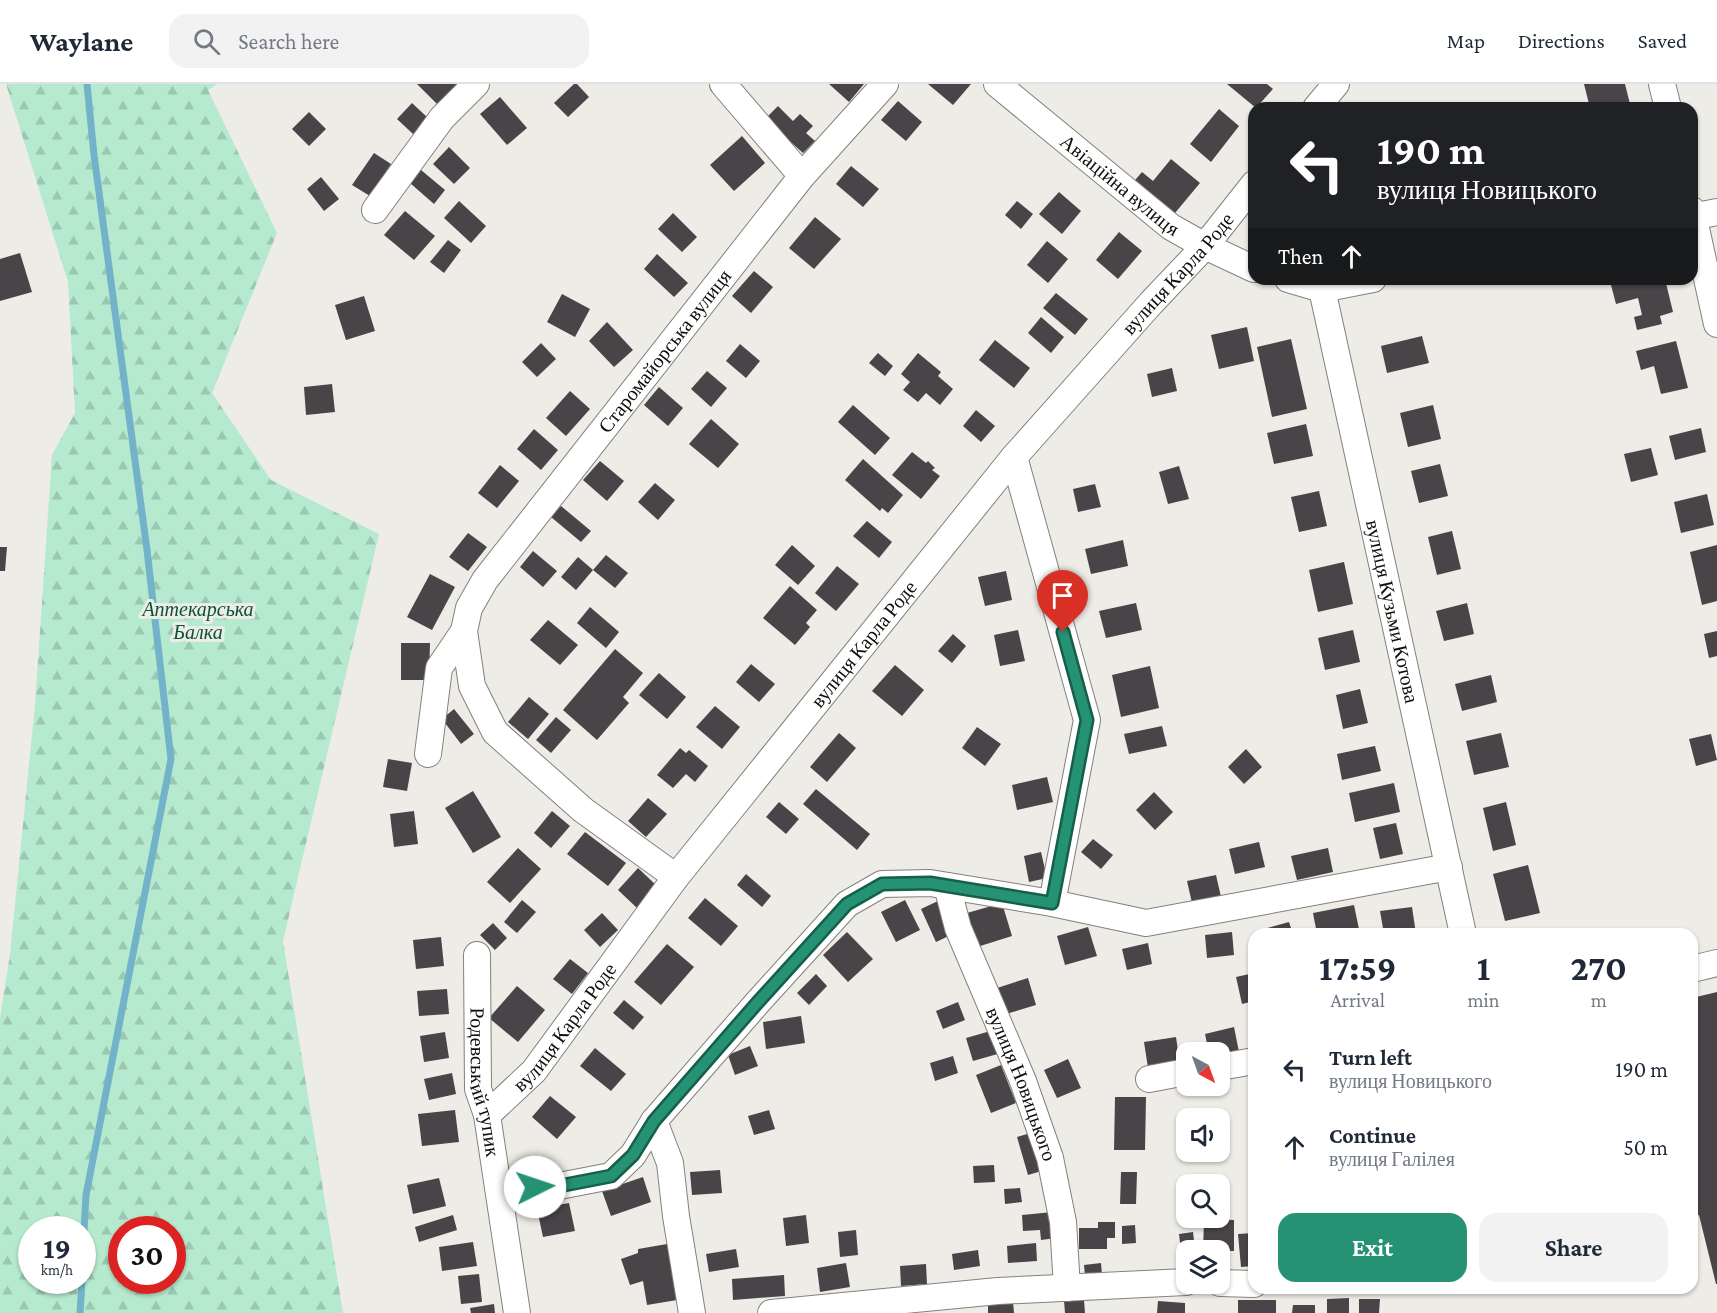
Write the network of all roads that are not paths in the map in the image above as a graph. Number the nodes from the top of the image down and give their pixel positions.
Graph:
1 (476, 84) edge
2 (723, 84) edge
3 (885, 84) edge
4 (996, 84) edge
5 (1336, 84) edge
6 (1662, 84) edge
7 (1322, 102) edge
8 (1666, 102) edge
9 (802, 176) junction
10 (1248, 192) edge
11 (375, 210) dead end
12 (1699, 214) edge
13 (1205, 246) junction
14 (1248, 266) edge
15 (1308, 285) edge
16 (1342, 285) edge
17 (1322, 289) junction
18 (1717, 324) edge
19 (1014, 457) junction
20 (464, 631) junction
21 (428, 754) dead end
22 (1449, 867) junction
23 (676, 876) junction
24 (947, 886) junction
25 (1052, 903) junction
26 (1462, 928) edge
27 (477, 955) dead end
28 (1717, 963) edge
29 (1698, 968) edge
30 (1248, 1062) edge
31 (1230, 1065) edge
32 (1176, 1074) edge
33 (1149, 1078) dead end
34 (487, 1115) junction
35 (654, 1121) junction
36 (498, 1187) junction
37 (1176, 1283) edge
38 (1230, 1283) edge
39 (1248, 1284) edge
40 (1067, 1288) junction
41 (517, 1313) edge
42 (692, 1313) edge
43 (771, 1313) edge

1 - 11 street
2 - 9 street
3 - 9 street, Старомайорська вулиця
4 - 13 street, Авіаційна вулиця
5 - 7 street
6 - 8 street
9 - 20 street, Старомайорська вулиця
10 - 13 street, вулиця Карла Роде
12 - 18 street
13 - 14 street, Авіаційна вулиця
13 - 19 street, вулиця Карла Роде
15 - 17 street
16 - 17 street
17 - 22 street, вулиця Кузьми Котова
19 - 23 street, вулиця Карла Роде
19 - 25 street
20 - 21 street, Старомайорська вулиця
20 - 23 street, Старомайорська вулиця
22 - 25 street
22 - 26 street, вулиця Кузьми Котова
23 - 34 street, вулиця Карла Роде
24 - 25 street
24 - 35 street
24 - 40 street, вулиця Новицького
27 - 34 street, Родевський тупик
28 - 29 street
30 - 31 street
32 - 33 street
34 - 36 street, Родевський тупик
35 - 36 street
35 - 42 street
36 - 41 street, Родевський тупик
37 - 40 street
38 - 39 street
40 - 43 street

